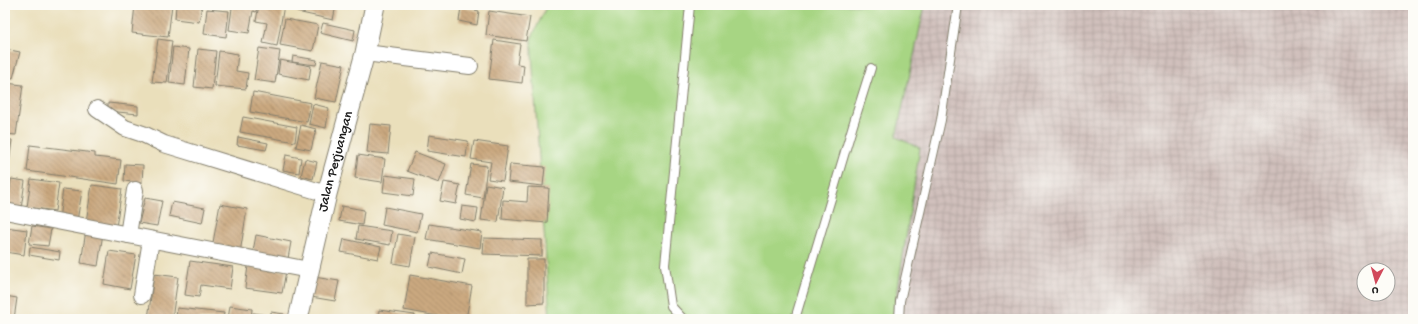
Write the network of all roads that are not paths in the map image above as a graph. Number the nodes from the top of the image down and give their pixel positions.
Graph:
1 (375, 5) edge
2 (690, 5) edge
3 (958, 5) edge
4 (365, 53) junction
5 (470, 66) dead end
6 (871, 68) dead end
7 (96, 109) dead end
8 (135, 190) dead end
9 (327, 194) junction
10 (5, 211) edge
11 (128, 235) junction
12 (151, 240) junction
13 (308, 270) junction
14 (142, 295) dead end
15 (298, 319) edge
16 (683, 319) edge
17 (795, 319) edge
18 (899, 319) edge

1 - 4 street, Jalan Perjuangan
2 - 16 lane
3 - 18 lane
4 - 5 street
4 - 9 street, Jalan Perjuangan
6 - 17 lane
7 - 9 street
8 - 11 street
9 - 13 street, Jalan Perjuangan
10 - 11 street
11 - 12 street
12 - 13 street
12 - 14 street
13 - 15 street, Jalan Perjuangan

